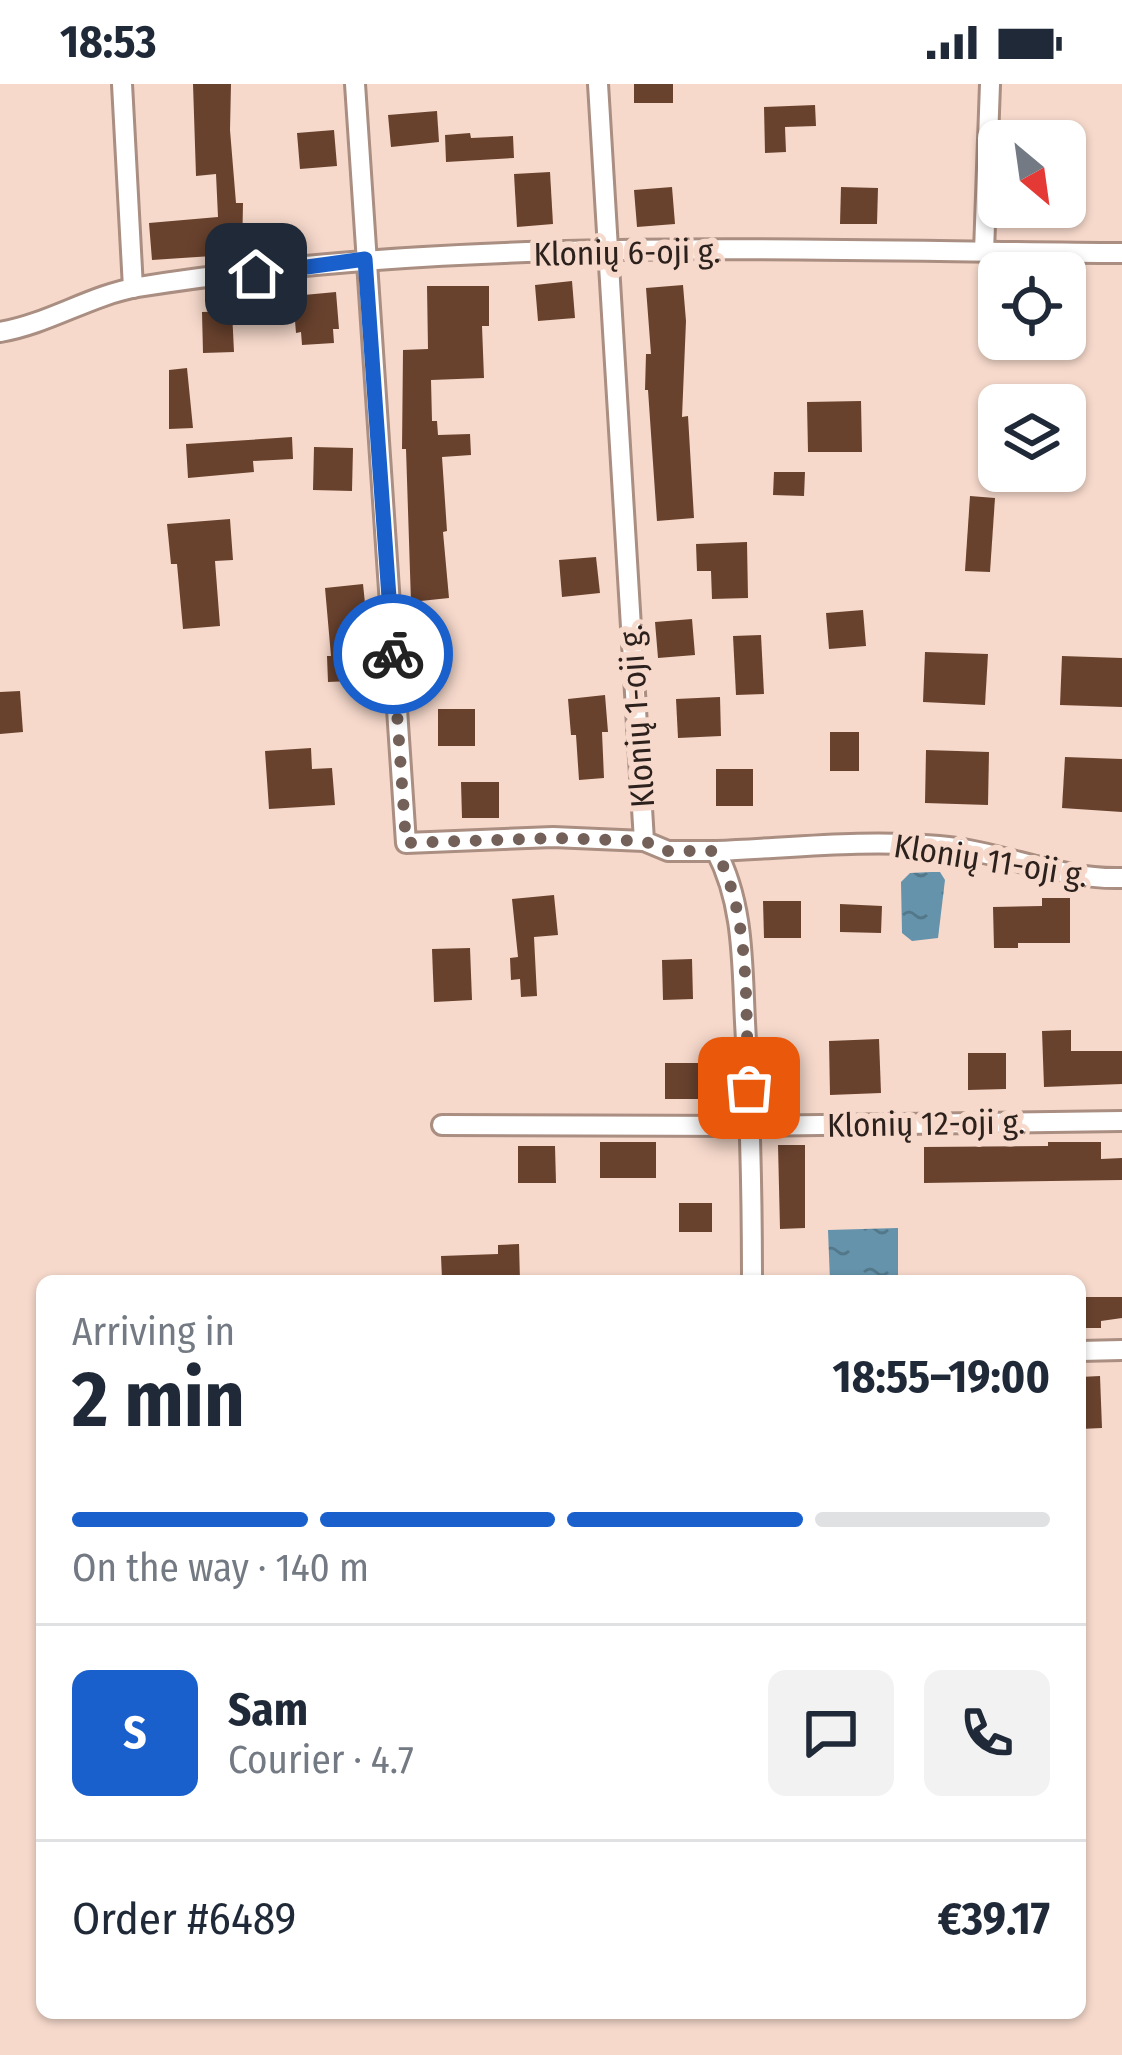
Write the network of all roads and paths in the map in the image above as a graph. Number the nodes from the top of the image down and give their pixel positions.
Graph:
1 (122, 84) edge
2 (355, 84) edge
3 (598, 84) edge
4 (990, 84) edge
5 (608, 251) junction
6 (984, 252) joint
7 (1086, 253) edge
8 (1122, 253) edge
9 (365, 259) junction
10 (133, 288) junction
11 (0, 332) edge
12 (644, 841) junction
13 (716, 851) junction
14 (1122, 878) edge
15 (1122, 1120) edge
16 (442, 1125) dead end
17 (751, 1126) junction
18 (752, 1275) edge
19 (1122, 1350) edge
20 (1086, 1351) edge

1 - 10 street
2 - 9 street
3 - 5 street, Klonių 1-oji g.
4 - 6 street
5 - 6 street, Klonių 6-oji g.
5 - 9 street, Klonių 6-oji g.
5 - 12 street, Klonių 1-oji g.
7 - 8 street, Klonių 6-oji g.
9 - 10 street, Klonių 6-oji g.
9 - 12 street
10 - 11 street, Klonių 6-oji g.
12 - 13 street, Klonių 1-oji g.
13 - 14 street, Klonių 11-oji g.
13 - 17 street
15 - 17 street, Klonių 12-oji g.
16 - 17 street, Klonių 12-oji g.
17 - 18 street
19 - 20 street

